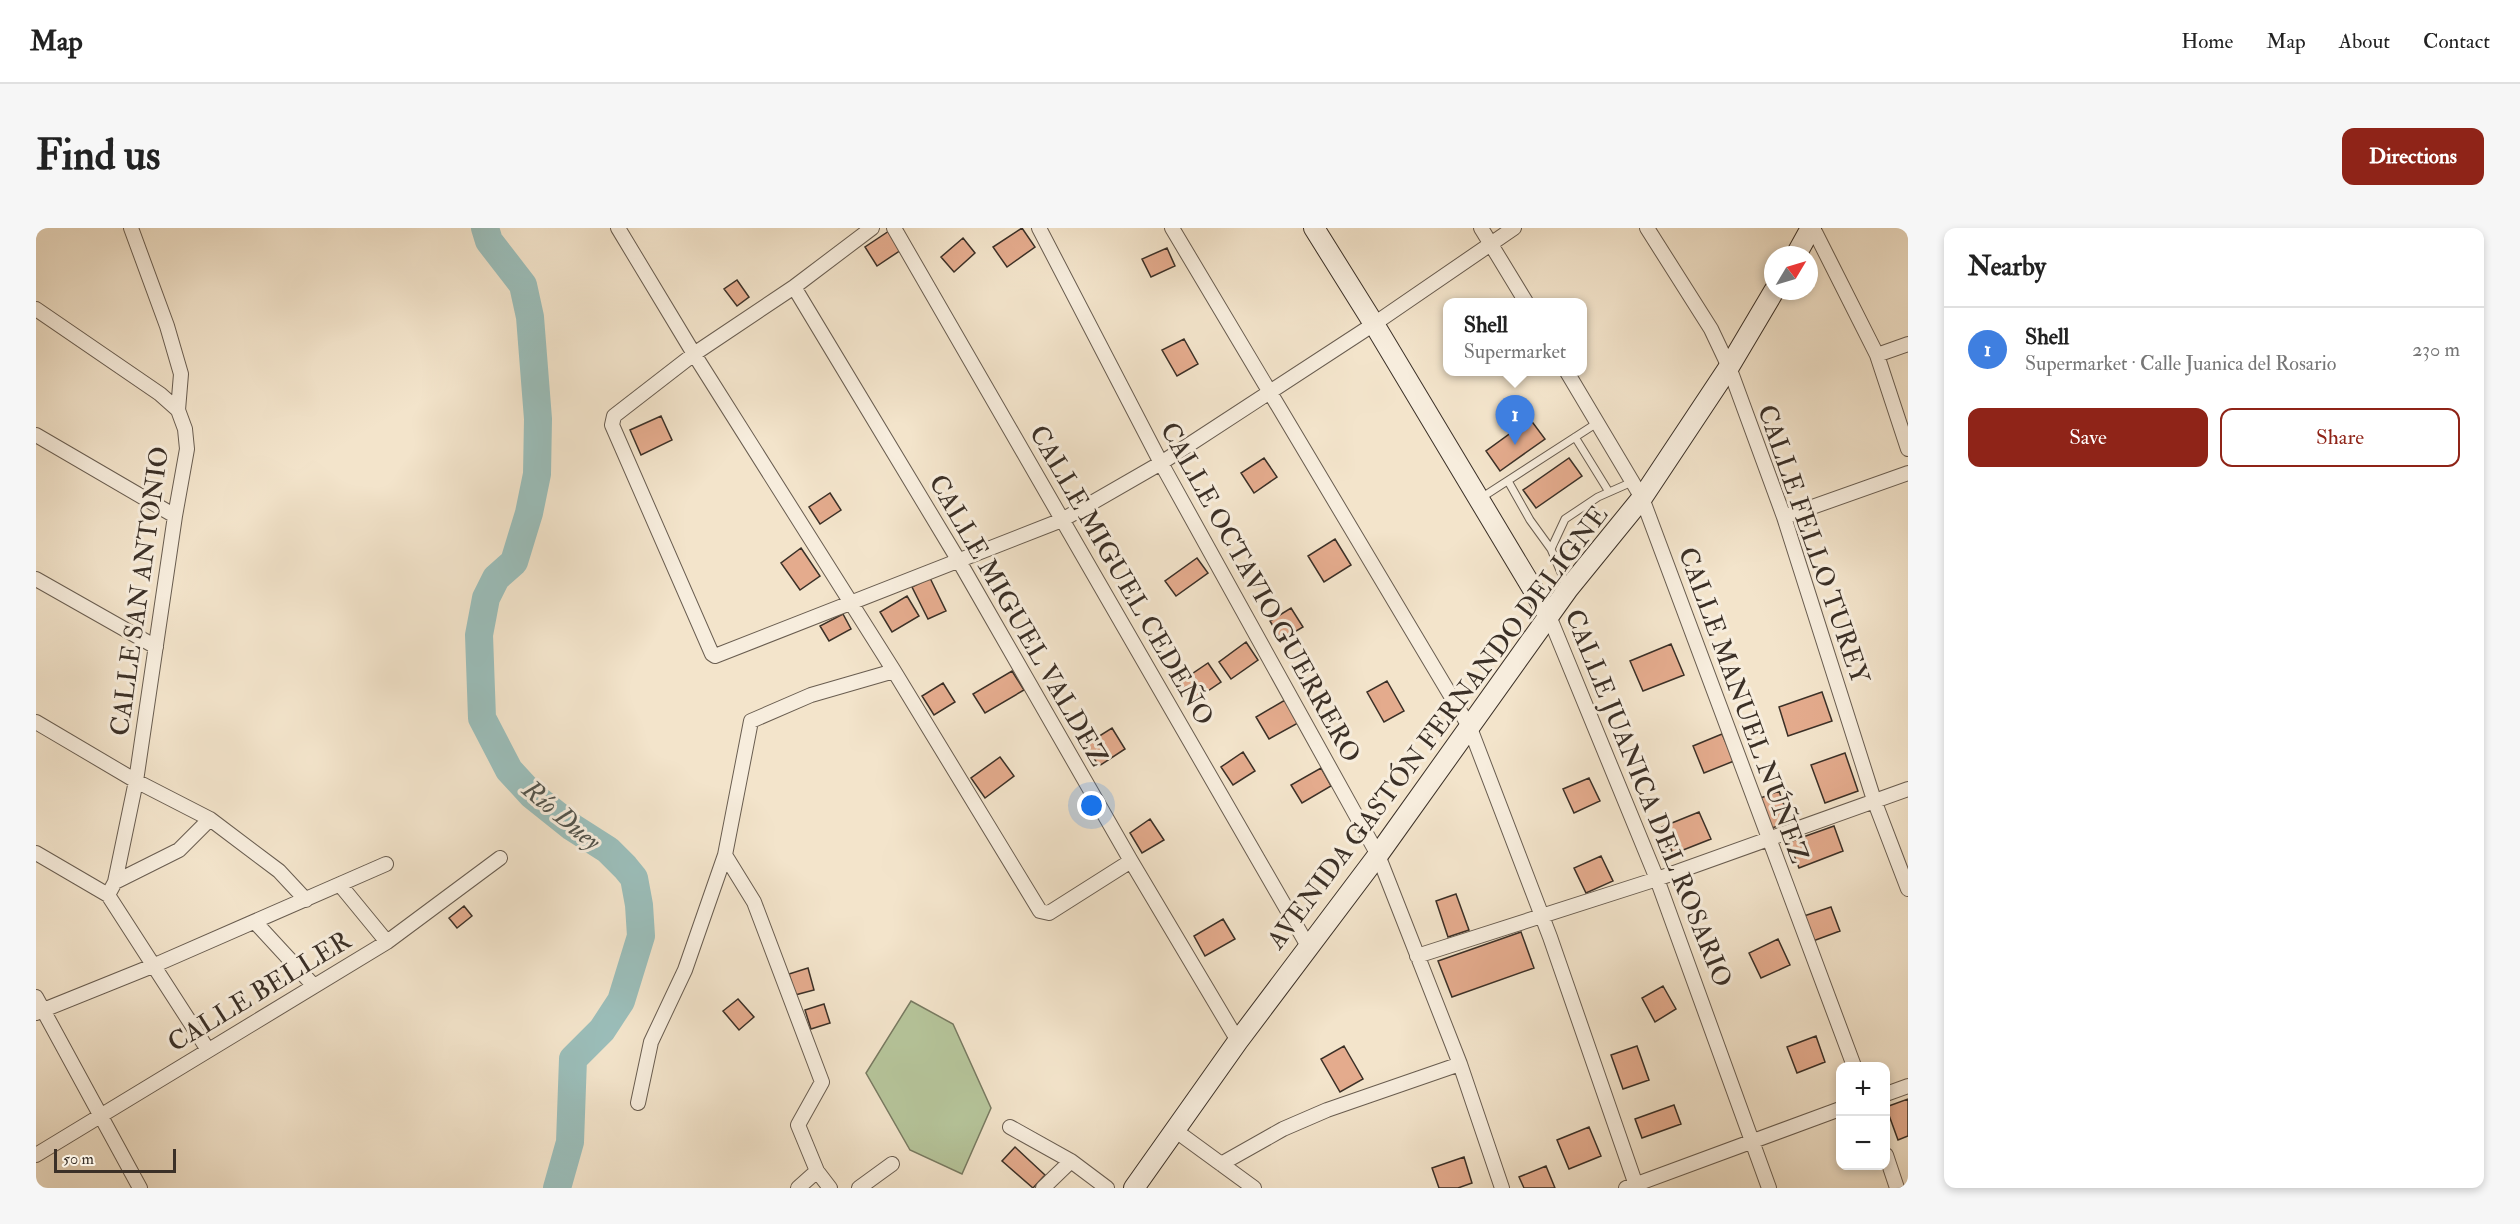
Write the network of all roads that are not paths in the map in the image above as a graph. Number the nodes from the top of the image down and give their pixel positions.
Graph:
1 (131, 228) edge
2 (618, 228) edge
3 (872, 228) edge
4 (894, 228) edge
5 (1039, 228) edge
6 (1172, 228) edge
7 (1314, 228) edge
8 (1481, 228) edge
9 (1514, 228) edge
10 (1647, 228) edge
11 (1808, 230) edge
12 (1491, 243) junction
13 (1800, 246) edge
14 (794, 287) junction
15 (1523, 298) edge
16 (1769, 300) edge
17 (36, 309) edge
18 (1374, 324) junction
19 (1908, 344) edge
20 (694, 354) junction
21 (1877, 355) junction
22 (1729, 367) junction
23 (1569, 376) edge
24 (1269, 391) junction
25 (178, 410) junction
26 (1597, 423) junction
27 (36, 435) edge
28 (1575, 437) junction
29 (1908, 449) edge
30 (1161, 463) junction
31 (1908, 473) edge
32 (1508, 481) junction
33 (1637, 490) junction
34 (1609, 492) junction
35 (1480, 500) junction
36 (175, 516) junction
37 (1784, 517) junction
38 (1062, 520) junction
39 (1551, 549) junction
40 (959, 561) junction
41 (36, 579) edge
42 (1568, 589) junction
43 (851, 603) junction
44 (1550, 616) junction
45 (156, 647) junction
46 (894, 671) junction
47 (36, 722) edge
48 (1470, 728) junction
49 (136, 781) junction
50 (1908, 789) edge
51 (1874, 800) junction
52 (210, 819) junction
53 (1769, 840) junction
54 (36, 853) edge
55 (725, 855) junction
56 (1378, 855) junction
57 (500, 858) dead end
58 (1131, 861) junction
59 (386, 864) dead end
60 (1657, 879) junction
61 (115, 882) junction
62 (341, 886) junction
63 (1908, 889) edge
64 (108, 895) junction
65 (306, 900) junction
66 (1543, 916) junction
67 (255, 921) junction
68 (387, 942) junction
69 (1308, 946) junction
70 (1417, 956) junction
71 (155, 965) junction
72 (314, 986) junction
73 (36, 997) edge
74 (39, 1012) edge
75 (1238, 1041) junction
76 (208, 1050) junction
77 (1852, 1062) edge
78 (1460, 1064) junction
79 (1908, 1086) edge
80 (1890, 1093) edge
81 (638, 1103) dead end
82 (1836, 1111) edge
83 (100, 1116) junction
84 (1010, 1127) dead end
85 (1176, 1131) junction
86 (1753, 1141) junction
87 (36, 1155) edge
88 (1071, 1161) junction
89 (892, 1164) dead end
90 (1221, 1164) junction
91 (1890, 1167) edge
92 (817, 1171) junction
93 (1633, 1187) edge
94 (140, 1188) edge
95 (798, 1188) edge
96 (830, 1188) edge
97 (860, 1188) edge
98 (1044, 1188) edge
99 (1107, 1188) edge
100 (1134, 1188) edge
101 (1254, 1188) edge
102 (1502, 1188) edge
103 (1769, 1188) edge
104 (1897, 1188) edge

1 - 25 street, CALLE SAN ANTONIO
2 - 20 street
3 - 14 street
4 - 38 street, CALLE MIGUEL CEDEÑO
5 - 30 street, CALLE OCTAVIO GUERRERO
6 - 24 street
7 - 18 street, CALLE JUANICA DEL ROSARIO
8 - 12 street
9 - 12 street
10 - 22 street, CALLE FELLO TUREY
11 - 13 street
11 - 21 street
12 - 15 street
12 - 18 street
14 - 20 street
14 - 40 street, CALLE MIGUEL VALDEZ
16 - 22 street, AVENIDA GASTÓN FERNANDO DELIGNE
17 - 25 street
18 - 24 street
18 - 35 street, CALLE JUANICA DEL ROSARIO
19 - 21 street
20 - 43 street
20 - 43 street
21 - 29 street
22 - 33 street, AVENIDA GASTÓN FERNANDO DELIGNE
22 - 37 street, CALLE FELLO TUREY
23 - 26 street, CALLE MANUEL NÚÑEZ
24 - 30 street
24 - 48 street
25 - 36 street, CALLE SAN ANTONIO
26 - 28 lane
26 - 33 street, CALLE MANUEL NÚÑEZ
27 - 36 street
28 - 32 lane
28 - 34 lane
30 - 38 street
30 - 56 street, CALLE OCTAVIO GUERRERO
31 - 37 street
32 - 35 lane
32 - 39 lane
33 - 34 lane
33 - 42 street, AVENIDA GASTÓN FERNANDO DELIGNE
33 - 53 street, CALLE MANUEL NÚÑEZ
34 - 39 lane
35 - 44 street, CALLE JUANICA DEL ROSARIO
36 - 45 street, CALLE SAN ANTONIO
37 - 51 street, CALLE FELLO TUREY
38 - 40 street
38 - 69 street, CALLE MIGUEL CEDEÑO
39 - 42 lane
40 - 43 street
40 - 58 street, CALLE MIGUEL VALDEZ
41 - 45 street
42 - 44 street, AVENIDA GASTÓN FERNANDO DELIGNE
43 - 46 street
44 - 48 street, AVENIDA GASTÓN FERNANDO DELIGNE
44 - 60 street, CALLE JUANICA DEL ROSARIO
45 - 49 street, CALLE SAN ANTONIO
46 - 55 street
46 - 58 street
47 - 49 street
48 - 56 street, AVENIDA GASTÓN FERNANDO DELIGNE
48 - 66 street
49 - 52 street
49 - 61 street, CALLE SAN ANTONIO
50 - 51 street
51 - 53 street
51 - 63 street, CALLE FELLO TUREY
52 - 61 street
52 - 65 street
53 - 60 street
53 - 77 street, CALLE MANUEL NÚÑEZ
54 - 64 street
55 - 81 street
55 - 92 street
56 - 69 street, AVENIDA GASTÓN FERNANDO DELIGNE
56 - 70 street, CALLE OCTAVIO GUERRERO
57 - 68 street, CALLE BELLER
58 - 75 street, CALLE MIGUEL VALDEZ
59 - 62 street
60 - 66 street
60 - 86 street, CALLE JUANICA DEL ROSARIO
61 - 64 street, CALLE SAN ANTONIO
62 - 65 street
62 - 68 street
64 - 71 street
65 - 67 street
66 - 70 street
66 - 93 street
67 - 71 street
67 - 72 street
68 - 72 street, CALLE BELLER
69 - 75 street, AVENIDA GASTÓN FERNANDO DELIGNE
70 - 78 street, CALLE OCTAVIO GUERRERO
71 - 74 street
71 - 76 street
72 - 76 street, CALLE BELLER
73 - 74 street
74 - 83 street
75 - 85 street, AVENIDA GASTÓN FERNANDO DELIGNE
76 - 83 street, CALLE BELLER
78 - 90 street
78 - 102 street, CALLE OCTAVIO GUERRERO
79 - 80 street
82 - 86 street
83 - 87 street, CALLE BELLER
83 - 94 street
84 - 88 street
85 - 90 street
85 - 100 street, AVENIDA GASTÓN FERNANDO DELIGNE
86 - 93 street
86 - 103 street, CALLE JUANICA DEL ROSARIO
88 - 98 street
88 - 99 street
89 - 97 street
90 - 101 street
91 - 104 street
92 - 95 street
92 - 96 street

